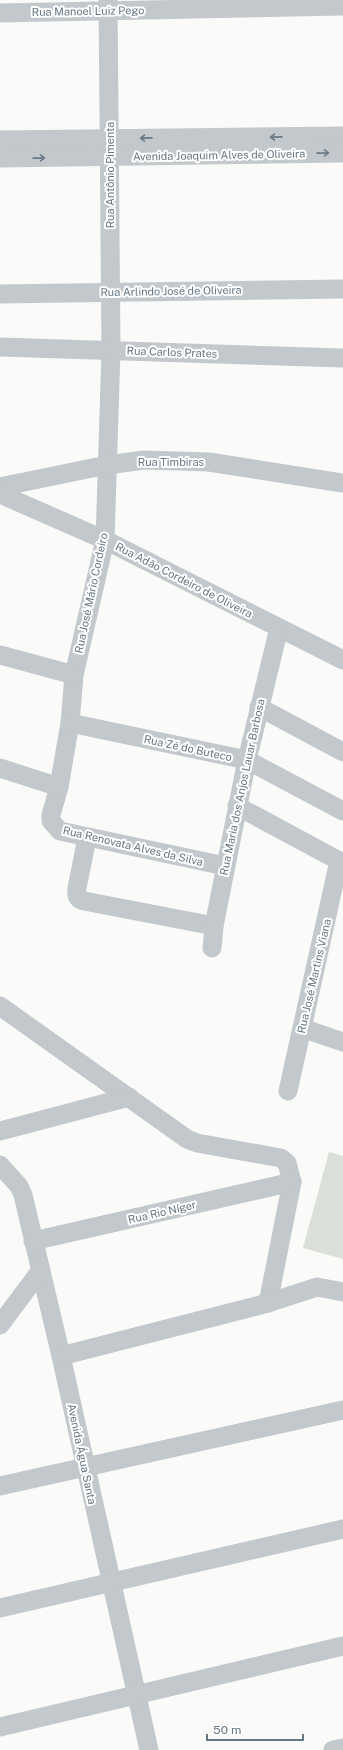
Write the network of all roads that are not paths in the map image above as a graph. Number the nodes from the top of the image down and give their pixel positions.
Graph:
1 (109, 5) edge
2 (343, 6) edge
3 (0, 13) edge
4 (343, 136) edge
5 (0, 140) edge
6 (110, 148) junction
7 (343, 153) edge
8 (0, 158) edge
9 (343, 288) edge
10 (111, 292) junction
11 (0, 294) edge
12 (0, 347) edge
13 (111, 351) junction
14 (343, 358) edge
15 (107, 465) junction
16 (343, 483) edge
17 (0, 487) edge
18 (0, 494) edge
19 (105, 540) junction
20 (279, 628) junction
21 (0, 655) edge
22 (343, 660) edge
23 (74, 675) junction
24 (259, 707) junction
25 (70, 723) junction
26 (343, 752) edge
27 (247, 760) junction
28 (0, 768) edge
29 (60, 787) junction
30 (237, 806) junction
31 (343, 811) edge
32 (51, 815) joint
33 (87, 838) junction
34 (341, 862) edge
35 (225, 866) junction
36 (214, 926) junction
37 (212, 948) dead end
38 (0, 1006) edge
39 (302, 1028) junction
40 (343, 1042) edge
41 (288, 1091) dead end
42 (129, 1097) junction
43 (0, 1130) edge
44 (0, 1165) edge
45 (292, 1182) junction
46 (33, 1241) junction
47 (41, 1270) junction
48 (343, 1292) edge
49 (268, 1303) junction
50 (0, 1325) edge
51 (61, 1356) junction
52 (343, 1410) edge
53 (85, 1468) junction
54 (0, 1486) edge
55 (343, 1529) edge
56 (111, 1583) junction
57 (0, 1608) edge
58 (343, 1646) edge
59 (136, 1694) junction
60 (0, 1727) edge
61 (343, 1748) edge
62 (149, 1750) edge
63 (333, 1750) edge

1 - 2 street, Rua Manoel Luiz Pego
1 - 3 street, Rua Manoel Luiz Pego
1 - 6 street, Rua Antônio Pimenta
4 -> 6 street, Avenida Joaquim Alves de Oliveira
5 - 6 street, Avenida Joaquim Alves de Oliveira
6 -> 7 street, Avenida Joaquim Alves de Oliveira
8 -> 6 street, Avenida Joaquim Alves de Oliveira
6 - 10 street, Rua Antônio Pimenta
9 - 10 street, Rua Arlindo José de Oliveira
10 - 11 street, Rua Arlindo José de Oliveira
10 - 13 street, Rua Antônio Pimenta
12 - 13 street, Rua Carlos Prates
13 - 14 street, Rua Carlos Prates
13 - 15 street, Rua José Mário Cordeiro
15 - 16 street, Rua Timbiras
15 - 17 street, Rua Timbiras
15 - 19 street, Rua José Mário Cordeiro
18 - 19 street, Rua Adão Cordeiro de Oliveira
19 - 20 street, Rua Adão Cordeiro de Oliveira
19 - 23 street, Rua José Mário Cordeiro
20 - 22 street, Rua Adão Cordeiro de Oliveira
20 - 24 street, Rua Maria dos Anjos Lauar Barbosa
21 - 23 street
23 - 25 street, Rua José Mário Cordeiro
24 - 26 street
24 - 27 street, Rua Maria dos Anjos Lauar Barbosa
25 - 27 street, Rua Zé do Buteco
25 - 29 street, Rua José Mário Cordeiro
27 - 30 street, Rua Maria dos Anjos Lauar Barbosa
27 - 31 street, Rua Zé do Buteco
28 - 29 street
29 - 32 street, Rua José Mário Cordeiro
30 - 34 street
30 - 35 street, Rua Maria dos Anjos Lauar Barbosa
32 - 33 street, Rua Renovata Alves da Silva
33 - 35 street, Rua Renovata Alves da Silva
33 - 36 street
34 - 39 street, Rua José Martins Viana
35 - 36 street, Rua Maria dos Anjos Lauar Barbosa
36 - 37 street, Rua Maria dos Anjos Lauar Barbosa
38 - 42 street
39 - 40 street
39 - 41 street, Rua José Martins Viana
42 - 43 street
42 - 45 street
44 - 46 street, Avenida Água Santa
45 - 46 street, Rua Rio Níger
45 - 49 street
46 - 47 street, Avenida Água Santa
47 - 50 street
47 - 51 street, Avenida Água Santa
48 - 49 street
49 - 51 street
51 - 53 street, Avenida Água Santa
52 - 53 street
53 - 54 street
53 - 56 street, Avenida Água Santa
55 - 56 street
56 - 57 street
56 - 59 street, Avenida Água Santa
58 - 59 street
59 - 60 street
59 - 62 street, Avenida Água Santa
61 - 63 street

